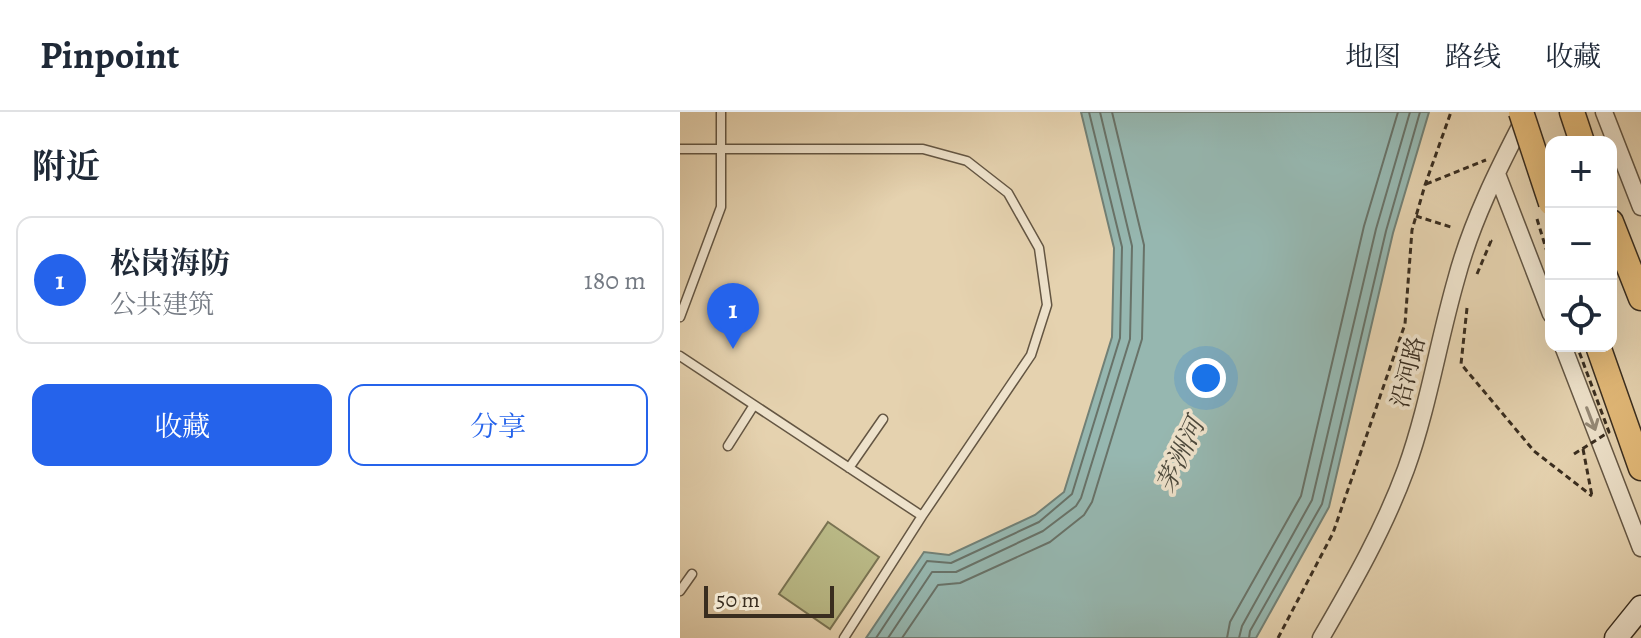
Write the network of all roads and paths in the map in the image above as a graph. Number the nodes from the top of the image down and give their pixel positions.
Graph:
1 (721, 112) edge
2 (1451, 112) edge
3 (1521, 112) edge
4 (1528, 112) edge
5 (1572, 112) edge
6 (1604, 112) edge
7 (1580, 136) edge
8 (721, 147) junction
9 (680, 149) edge
10 (1508, 151) junction
11 (1497, 174) junction
12 (1425, 185) junction
13 (1545, 185) edge
14 (1641, 207) edge
15 (1416, 216) junction
16 (1471, 233) junction
17 (1617, 237) edge
18 (1475, 278) dead end
19 (1545, 298) edge
20 (1641, 298) edge
21 (1468, 305) dead end
22 (680, 317) edge
23 (1565, 352) edge
24 (1579, 352) edge
25 (1600, 352) edge
26 (680, 356) edge
27 (754, 405) junction
28 (883, 419) dead end
29 (728, 446) dead end
30 (1583, 449) junction
31 (1574, 454) dead end
32 (849, 468) junction
33 (1641, 468) edge
34 (922, 516) junction
35 (1641, 548) edge
36 (692, 574) dead end
37 (680, 591) edge
38 (1641, 607) edge
39 (844, 638) edge
40 (1278, 638) edge
41 (1321, 638) edge
42 (1616, 638) edge

1 - 8 lane
2 - 12 path
3 - 13 main road, bridge
4 - 10 street, 沿河路
5 - 7 main road
6 - 14 street
8 - 9 lane
8 - 22 lane
8 - 34 lane
10 - 11 street, 沿河路
10 - 12 path
11 - 16 street, 沿河路
11 - 19 street
12 - 15 path
15 - 16 path
15 - 40 path
16 - 18 path
16 - 41 street, 沿河路
17 - 20 main road
21 - 30 path
23 -> 35 street
24 - 30 path, bridge
25 - 33 main road
26 - 27 lane
27 - 29 lane
27 - 32 lane
28 - 32 lane
30 - 31 path, bridge
32 - 34 lane
34 - 39 lane
36 - 37 lane
38 - 42 street

